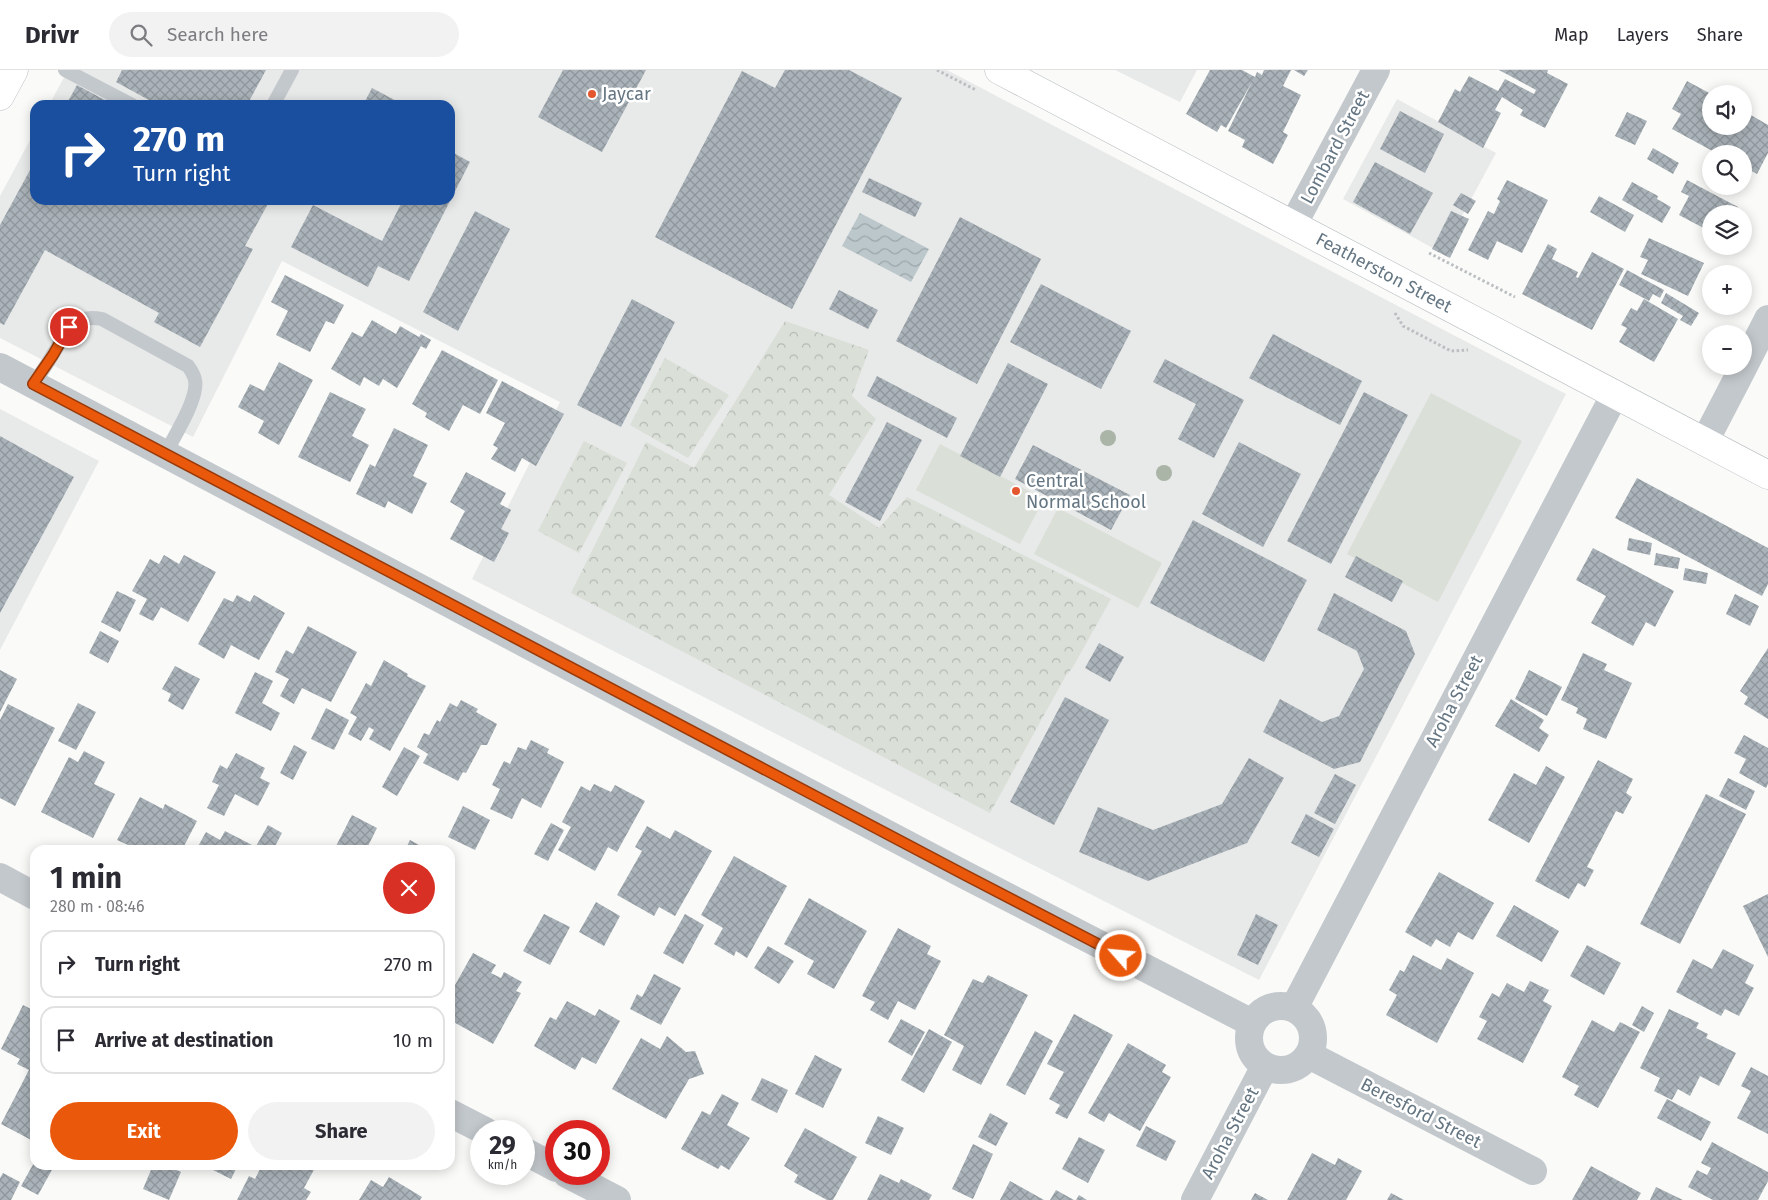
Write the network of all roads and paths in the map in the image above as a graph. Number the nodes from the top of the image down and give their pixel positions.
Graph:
1 (14, 70) edge
2 (65, 70) edge
3 (292, 70) edge
4 (999, 70) edge
5 (1376, 70) edge
6 (0, 96) edge
7 (122, 100) edge
8 (276, 100) edge
9 (1294, 225) junction
10 (1430, 253) dead end
11 (1456, 267) junction
12 (1454, 272) dead end
13 (1468, 273) junction
14 (1465, 278) dead end
15 (1515, 298) dead end
16 (1396, 316) dead end
17 (1768, 319) edge
18 (1423, 330) dead end
19 (1420, 335) junction
20 (1435, 336) dead end
21 (1432, 341) junction
22 (1464, 350) dead end
23 (1752, 350) edge
24 (0, 367) edge
25 (1739, 375) edge
26 (33, 384) junction
27 (1615, 394) junction
28 (1705, 441) junction
29 (166, 453) junction
30 (1768, 475) edge
31 (0, 878) edge
32 (30, 893) edge
33 (1294, 1008) junction
34 (1252, 1023) junction
35 (1309, 1055) junction
36 (1265, 1066) junction
37 (455, 1116) edge
38 (470, 1123) edge
39 (1533, 1171) dead end
40 (588, 1185) edge
41 (617, 1200) edge
42 (1194, 1200) edge

1 - 6 main road
2 - 7 lane
3 - 8 lane
4 - 9 main road, Featherston Street
5 - 9 street, Lombard Street
9 - 27 main road, Featherston Street
10 - 11 path
11 - 12 path
11 - 13 path
13 - 14 path
13 - 15 path
16 - 19 path
17 - 23 street
18 - 19 path
19 - 21 path
20 - 21 path
21 - 22 path
24 - 26 street
25 - 28 street
26 - 29 street
26 - 29 lane
27 - 28 main road, Featherston Street
27 - 33 street, Aroha Street
28 - 30 main road, Featherston Street
29 - 34 street
31 - 32 street
33 - 34 street
33 - 35 street
34 - 36 street
35 - 36 street
35 - 39 street, Beresford Street
36 - 42 street, Aroha Street
37 - 38 street
40 - 41 street

